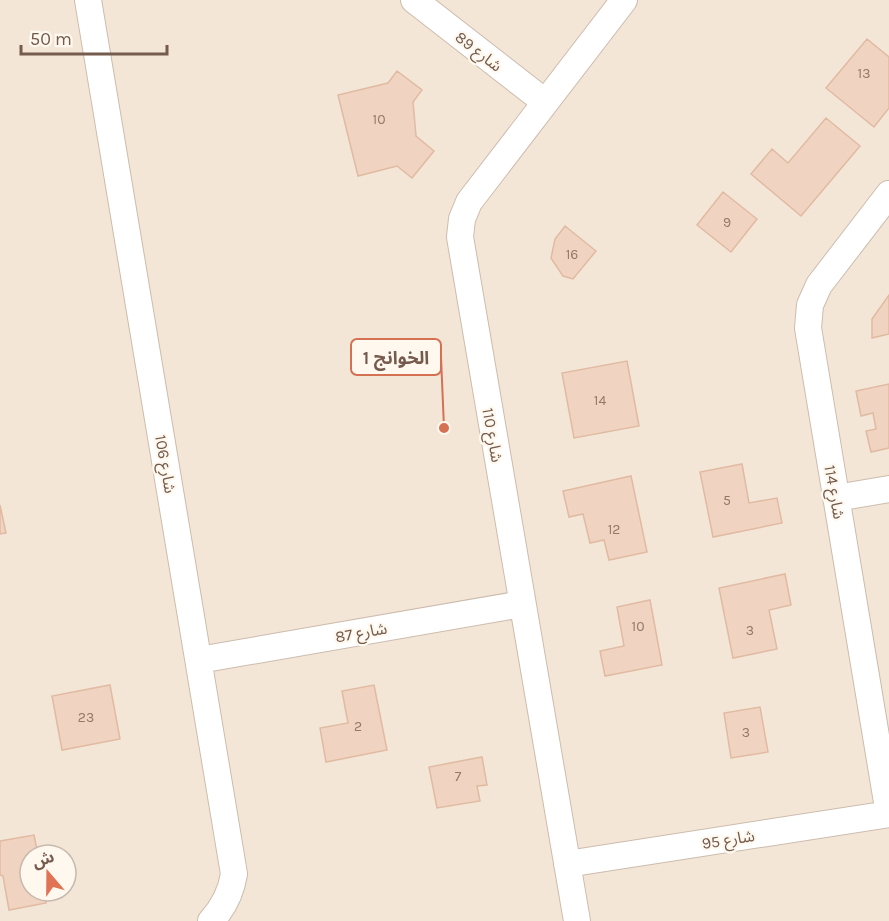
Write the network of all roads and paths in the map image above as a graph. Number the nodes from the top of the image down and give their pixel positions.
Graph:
1 (88, 0) edge
2 (414, 0) edge
3 (624, 0) edge
4 (545, 102) junction
5 (889, 194) edge
6 (889, 489) edge
7 (836, 498) junction
8 (522, 604) junction
9 (199, 660) junction
10 (889, 814) edge
11 (567, 864) junction
12 (211, 921) edge
13 (577, 921) edge

1 - 9 street, شارع 106
2 - 4 street, شارع 89
3 - 4 street, شارع 110
4 - 8 street, شارع 110
5 - 7 street, شارع 114
6 - 7 street
7 - 10 street, شارع 114
8 - 9 street, شارع 87
8 - 11 street, شارع 110
9 - 12 street, شارع 106
10 - 11 street, شارع 95
11 - 13 street, شارع 110

